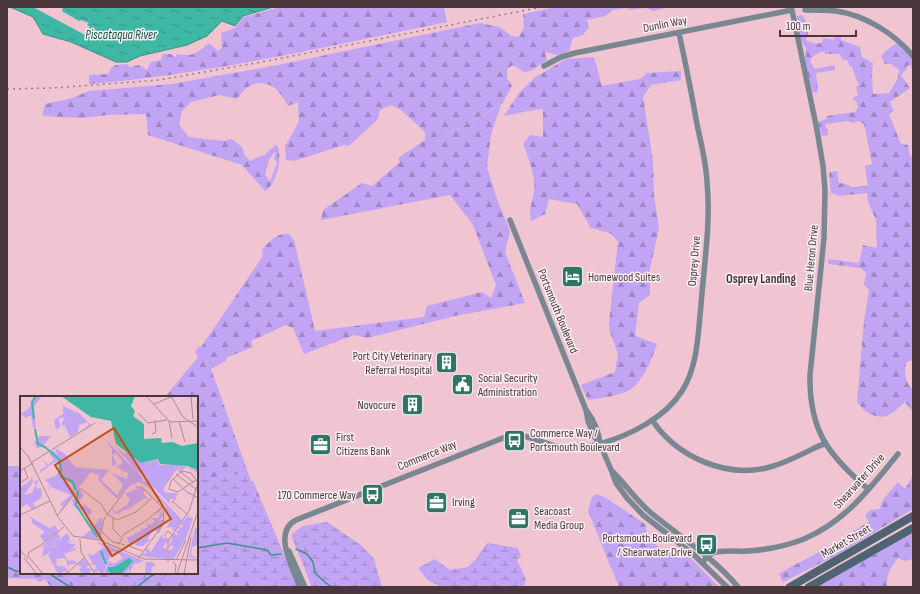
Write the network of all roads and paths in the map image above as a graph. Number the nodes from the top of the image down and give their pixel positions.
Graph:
1 (792, 10) joint
2 (805, 10) dead end
3 (679, 33) junction
4 (913, 56) edge
5 (544, 66) dead end
6 (510, 220) dead end
7 (652, 420) junction
8 (600, 444) junction
9 (825, 444) junction
10 (898, 454) dead end
11 (612, 472) junction
12 (868, 489) junction
13 (913, 516) edge
14 (913, 528) edge
15 (286, 546) junction
16 (708, 556) junction
17 (702, 563) junction
18 (300, 587) edge
19 (305, 587) edge
20 (727, 587) edge
21 (738, 587) edge
22 (790, 587) edge
23 (809, 587) edge

1 - 3 street, Dunlin Way
1 - 9 street, Blue Heron Drive
2 - 4 street
3 - 5 street, Dunlin Way
3 - 7 street, Osprey Drive
6 - 8 street, Portsmouth Boulevard
7 - 8 street, Osprey Drive
7 - 9 street
8 - 11 street, Portsmouth Boulevard
8 - 15 street, Commerce Way
9 - 12 street, Blue Heron Drive
10 - 12 street, Shearwater Drive
11 - 16 street, Portsmouth Boulevard
11 - 17 street, Portsmouth Boulevard
12 - 16 street, Shearwater Drive
13 - 22 main road, Market Street
14 - 23 main road, Market Street
15 - 18 street, Commerce Way
15 - 19 street
16 - 17 street
16 - 21 street, Portsmouth Boulevard
17 - 20 street, Portsmouth Boulevard

